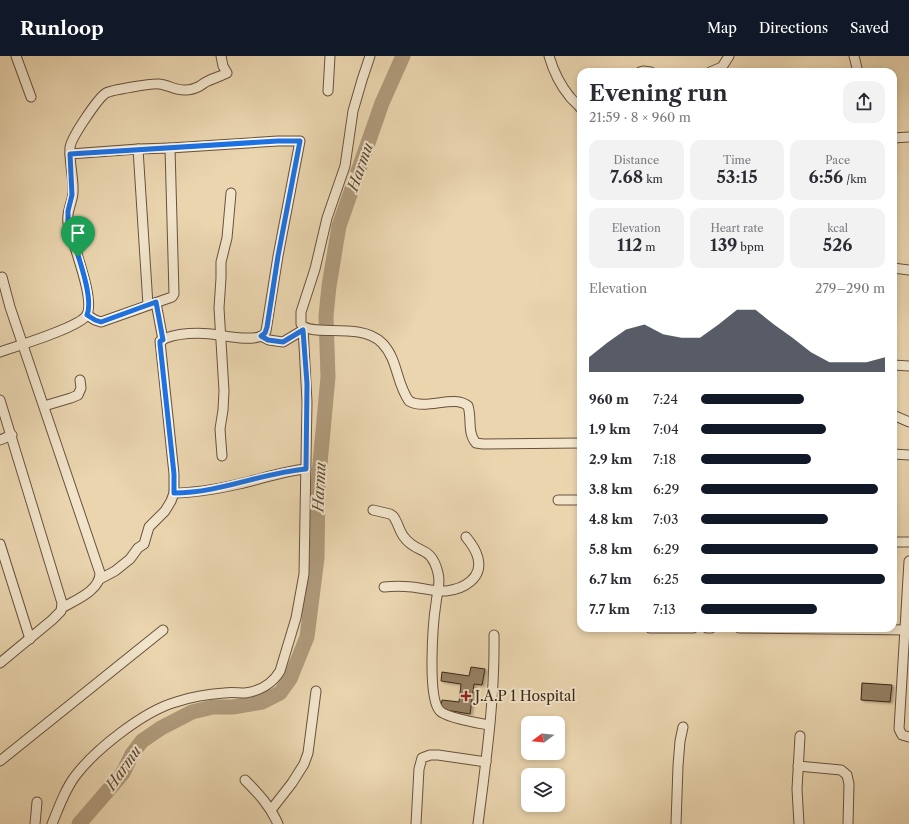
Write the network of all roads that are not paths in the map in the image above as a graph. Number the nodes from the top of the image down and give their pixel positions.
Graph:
1 (16, 56) edge
2 (221, 56) edge
3 (330, 56) edge
4 (370, 56) edge
5 (549, 56) edge
6 (730, 56) edge
7 (854, 56) edge
8 (720, 68) edge
9 (857, 68) edge
10 (328, 91) dead end
11 (31, 97) dead end
12 (577, 104) edge
13 (909, 137) edge
14 (897, 138) edge
15 (170, 148) junction
16 (138, 149) junction
17 (70, 154) junction
18 (231, 193) dead end
19 (897, 268) edge
20 (909, 270) edge
21 (2, 277) dead end
22 (152, 304) junction
23 (87, 315) junction
24 (303, 329) junction
25 (219, 335) junction
26 (261, 336) junction
27 (163, 340) junction
28 (23, 344) junction
29 (0, 352) edge
30 (897, 365) edge
31 (909, 366) edge
32 (80, 380) dead end
33 (0, 400) edge
34 (44, 406) junction
35 (897, 417) edge
36 (909, 422) edge
37 (12, 435) junction
38 (0, 440) edge
39 (577, 443) edge
40 (897, 454) edge
41 (909, 455) edge
42 (222, 456) dead end
43 (306, 469) junction
44 (174, 493) junction
45 (558, 500) dead end
46 (577, 500) edge
47 (373, 510) dead end
48 (466, 537) dead end
49 (897, 542) edge
50 (909, 542) edge
51 (0, 544) edge
52 (909, 561) edge
53 (100, 579) junction
54 (384, 587) dead end
55 (438, 591) junction
56 (62, 608) junction
57 (163, 630) dead end
58 (897, 630) edge
59 (907, 630) edge
60 (494, 636) dead end
61 (30, 639) junction
62 (0, 663) edge
63 (316, 691) dead end
64 (489, 725) junction
65 (683, 727) dead end
66 (800, 736) dead end
67 (909, 737) edge
68 (0, 761) edge
69 (486, 762) junction
70 (798, 766) junction
71 (245, 780) dead end
72 (38, 802) dead end
73 (271, 810) junction
74 (34, 824) edge
75 (52, 824) edge
76 (278, 824) edge
77 (416, 824) edge
78 (478, 824) edge
79 (676, 824) edge
80 (799, 824) edge
81 (848, 824) edge

1 - 11 street
2 - 17 street
3 - 10 street
4 - 24 street
5 - 12 street
6 - 8 street
7 - 9 street
13 - 14 street
15 - 16 street
15 - 22 street
15 - 26 street
16 - 17 street
16 - 22 street
17 - 23 street
18 - 25 street
19 - 20 street
21 - 28 street
22 - 23 street
22 - 27 street
23 - 28 street
24 - 26 street
24 - 39 street
24 - 43 street
25 - 26 street
25 - 27 street
25 - 42 street
27 - 44 street
28 - 29 street
28 - 34 street
30 - 31 street
32 - 34 street
33 - 37 street
34 - 53 street
35 - 36 street
37 - 38 street
37 - 56 street
40 - 41 street
43 - 44 street
43 - 75 street
44 - 53 street
45 - 46 street
47 - 55 street
48 - 55 street
49 - 50 street
51 - 61 street
52 - 59 street
53 - 56 street
54 - 55 street
55 - 64 street
56 - 61 street
57 - 68 street
58 - 59 street
59 - 67 street
60 - 64 street
61 - 62 street
63 - 73 street
64 - 69 street
65 - 79 street
66 - 70 street
69 - 77 street
69 - 78 street
70 - 80 street
70 - 81 street
71 - 73 street
72 - 74 street
73 - 76 street

